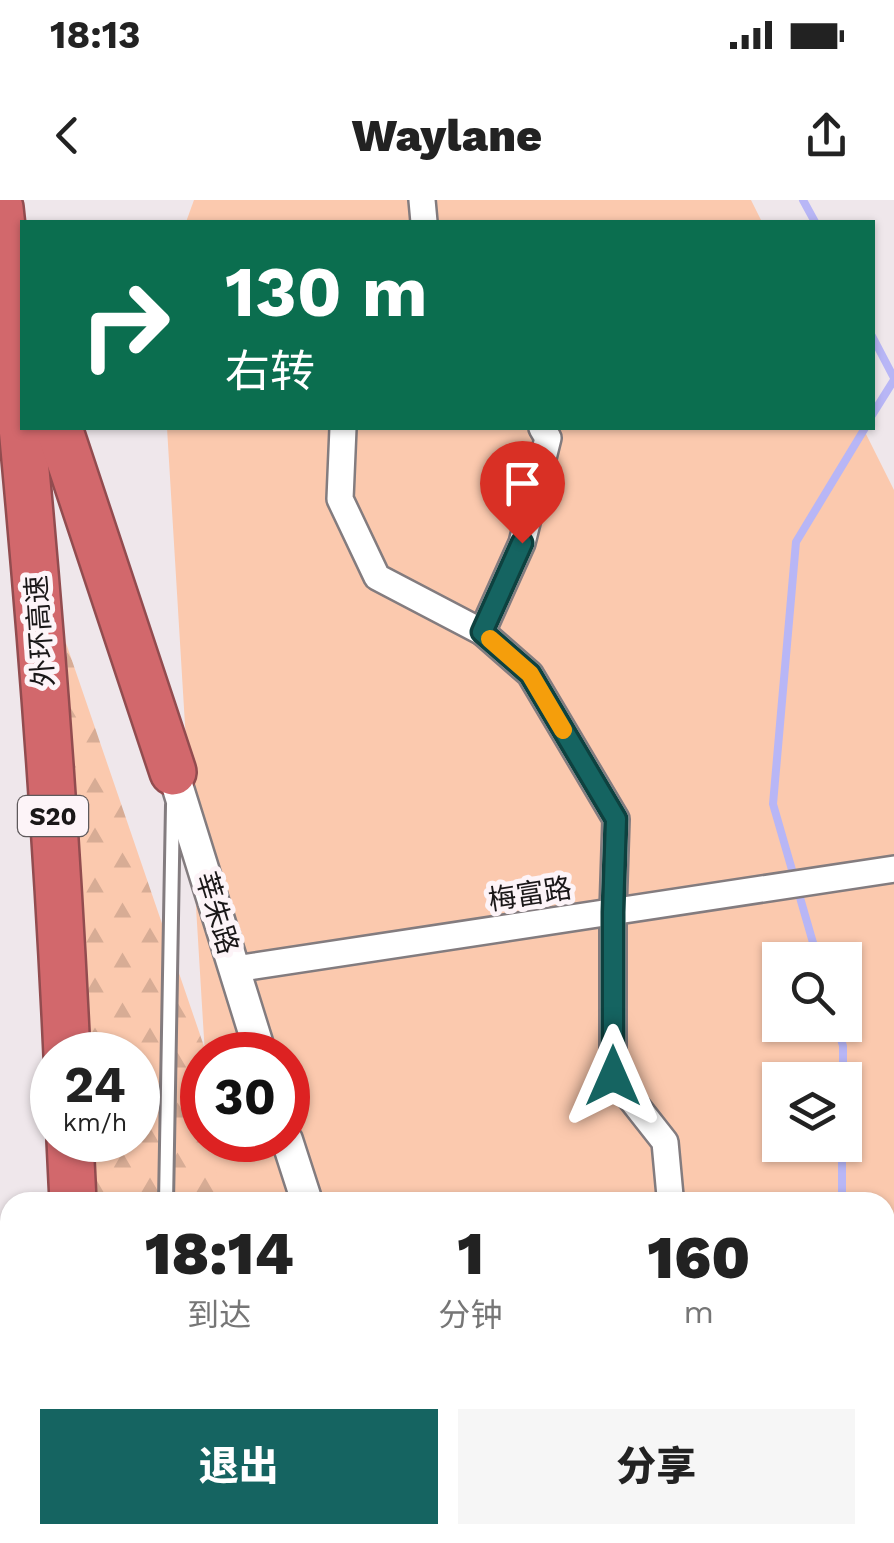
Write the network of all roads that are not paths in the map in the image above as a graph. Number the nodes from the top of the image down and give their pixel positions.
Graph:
1 (0, 208) edge
2 (19, 355) edge
3 (25, 430) edge
4 (60, 430) edge
5 (343, 430) edge
6 (543, 430) edge
7 (482, 632) junction
8 (174, 772) junction
9 (894, 869) edge
10 (613, 912) junction
11 (235, 969) junction
12 (65, 1032) edge
13 (254, 1032) edge
14 (71, 1162) edge
15 (295, 1162) edge
16 (73, 1192) edge
17 (166, 1192) edge
18 (304, 1192) edge
19 (670, 1192) edge

1 - 2 highway, 外环高速 / S20
3 - 12 highway, 外环高速 / S20
4 - 8 highway
5 - 7 street
6 - 7 street
7 - 10 street
8 - 11 street, 莘朱路
8 - 17 lane
9 - 10 street, 梅富路
10 - 11 street, 梅富路
10 - 19 street
11 - 13 street, 莘朱路
14 - 16 highway
15 - 18 street

